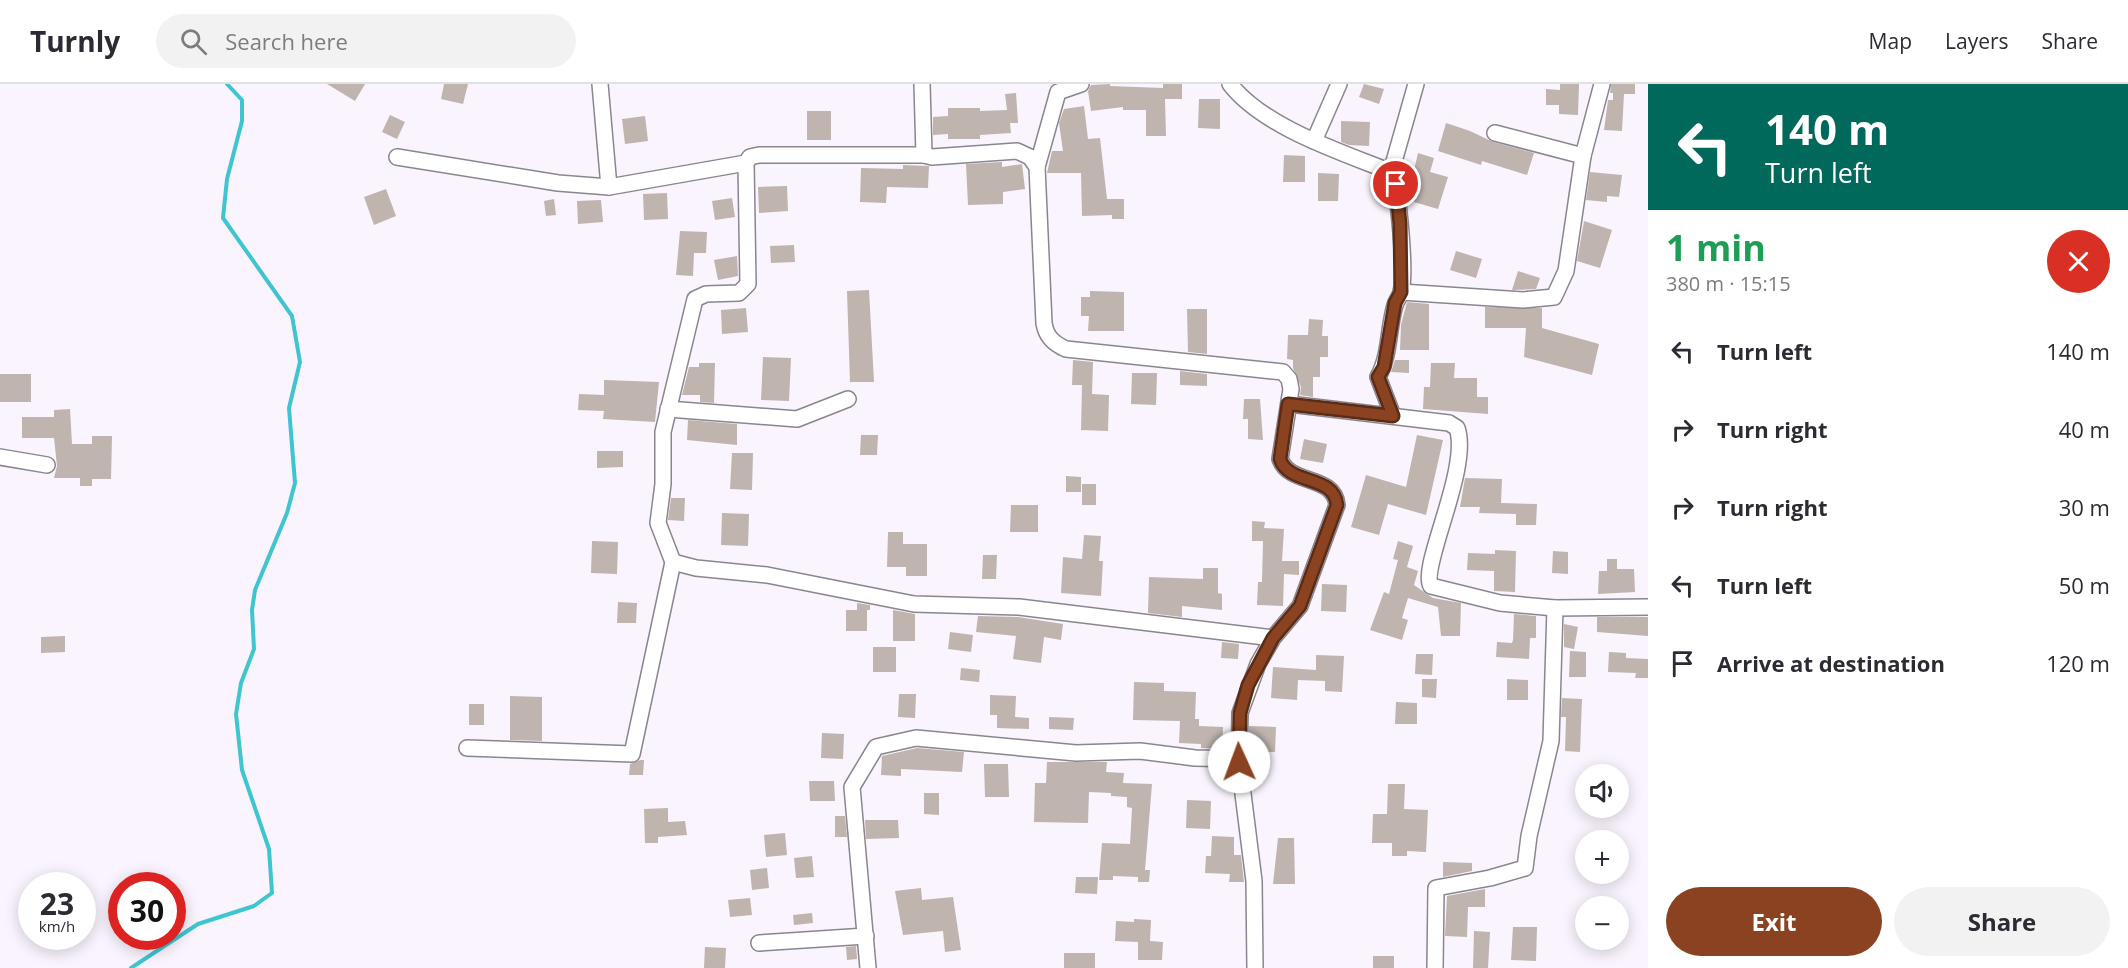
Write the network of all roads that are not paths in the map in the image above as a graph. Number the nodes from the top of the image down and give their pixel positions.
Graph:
1 (600, 84) edge
2 (922, 84) edge
3 (1082, 84) edge
4 (1230, 84) edge
5 (1339, 84) edge
6 (1416, 84) edge
7 (1602, 84) edge
8 (1495, 133) dead end
9 (1314, 141) junction
10 (924, 155) junction
11 (1582, 156) junction
12 (397, 157) dead end
13 (746, 163) junction
14 (1036, 167) junction
15 (1390, 172) junction
16 (609, 187) junction
17 (1401, 292) junction
18 (848, 399) dead end
19 (1288, 404) junction
20 (668, 409) junction
21 (1393, 416) junction
22 (0, 457) edge
23 (47, 465) dead end
24 (673, 562) junction
25 (1648, 607) edge
26 (1555, 608) junction
27 (1273, 638) junction
28 (467, 748) dead end
29 (1239, 759) junction
30 (866, 936) junction
31 (759, 942) dead end
32 (868, 968) edge
33 (1255, 968) edge
34 (1436, 968) edge

1 - 16 street
2 - 10 street
3 - 14 street
4 - 9 street
5 - 9 street
6 - 15 street
7 - 11 street
8 - 11 street
9 - 15 street
10 - 13 street
10 - 14 street
11 - 17 street
12 - 16 street
13 - 16 street
13 - 20 street
14 - 19 street
15 - 17 street
17 - 21 street
18 - 20 street
19 - 21 street
19 - 27 street
20 - 24 street
21 - 26 street
22 - 23 street
24 - 27 street
24 - 28 street
25 - 26 street
26 - 34 street
27 - 29 street
29 - 30 street
29 - 33 street
30 - 31 street
30 - 32 street

